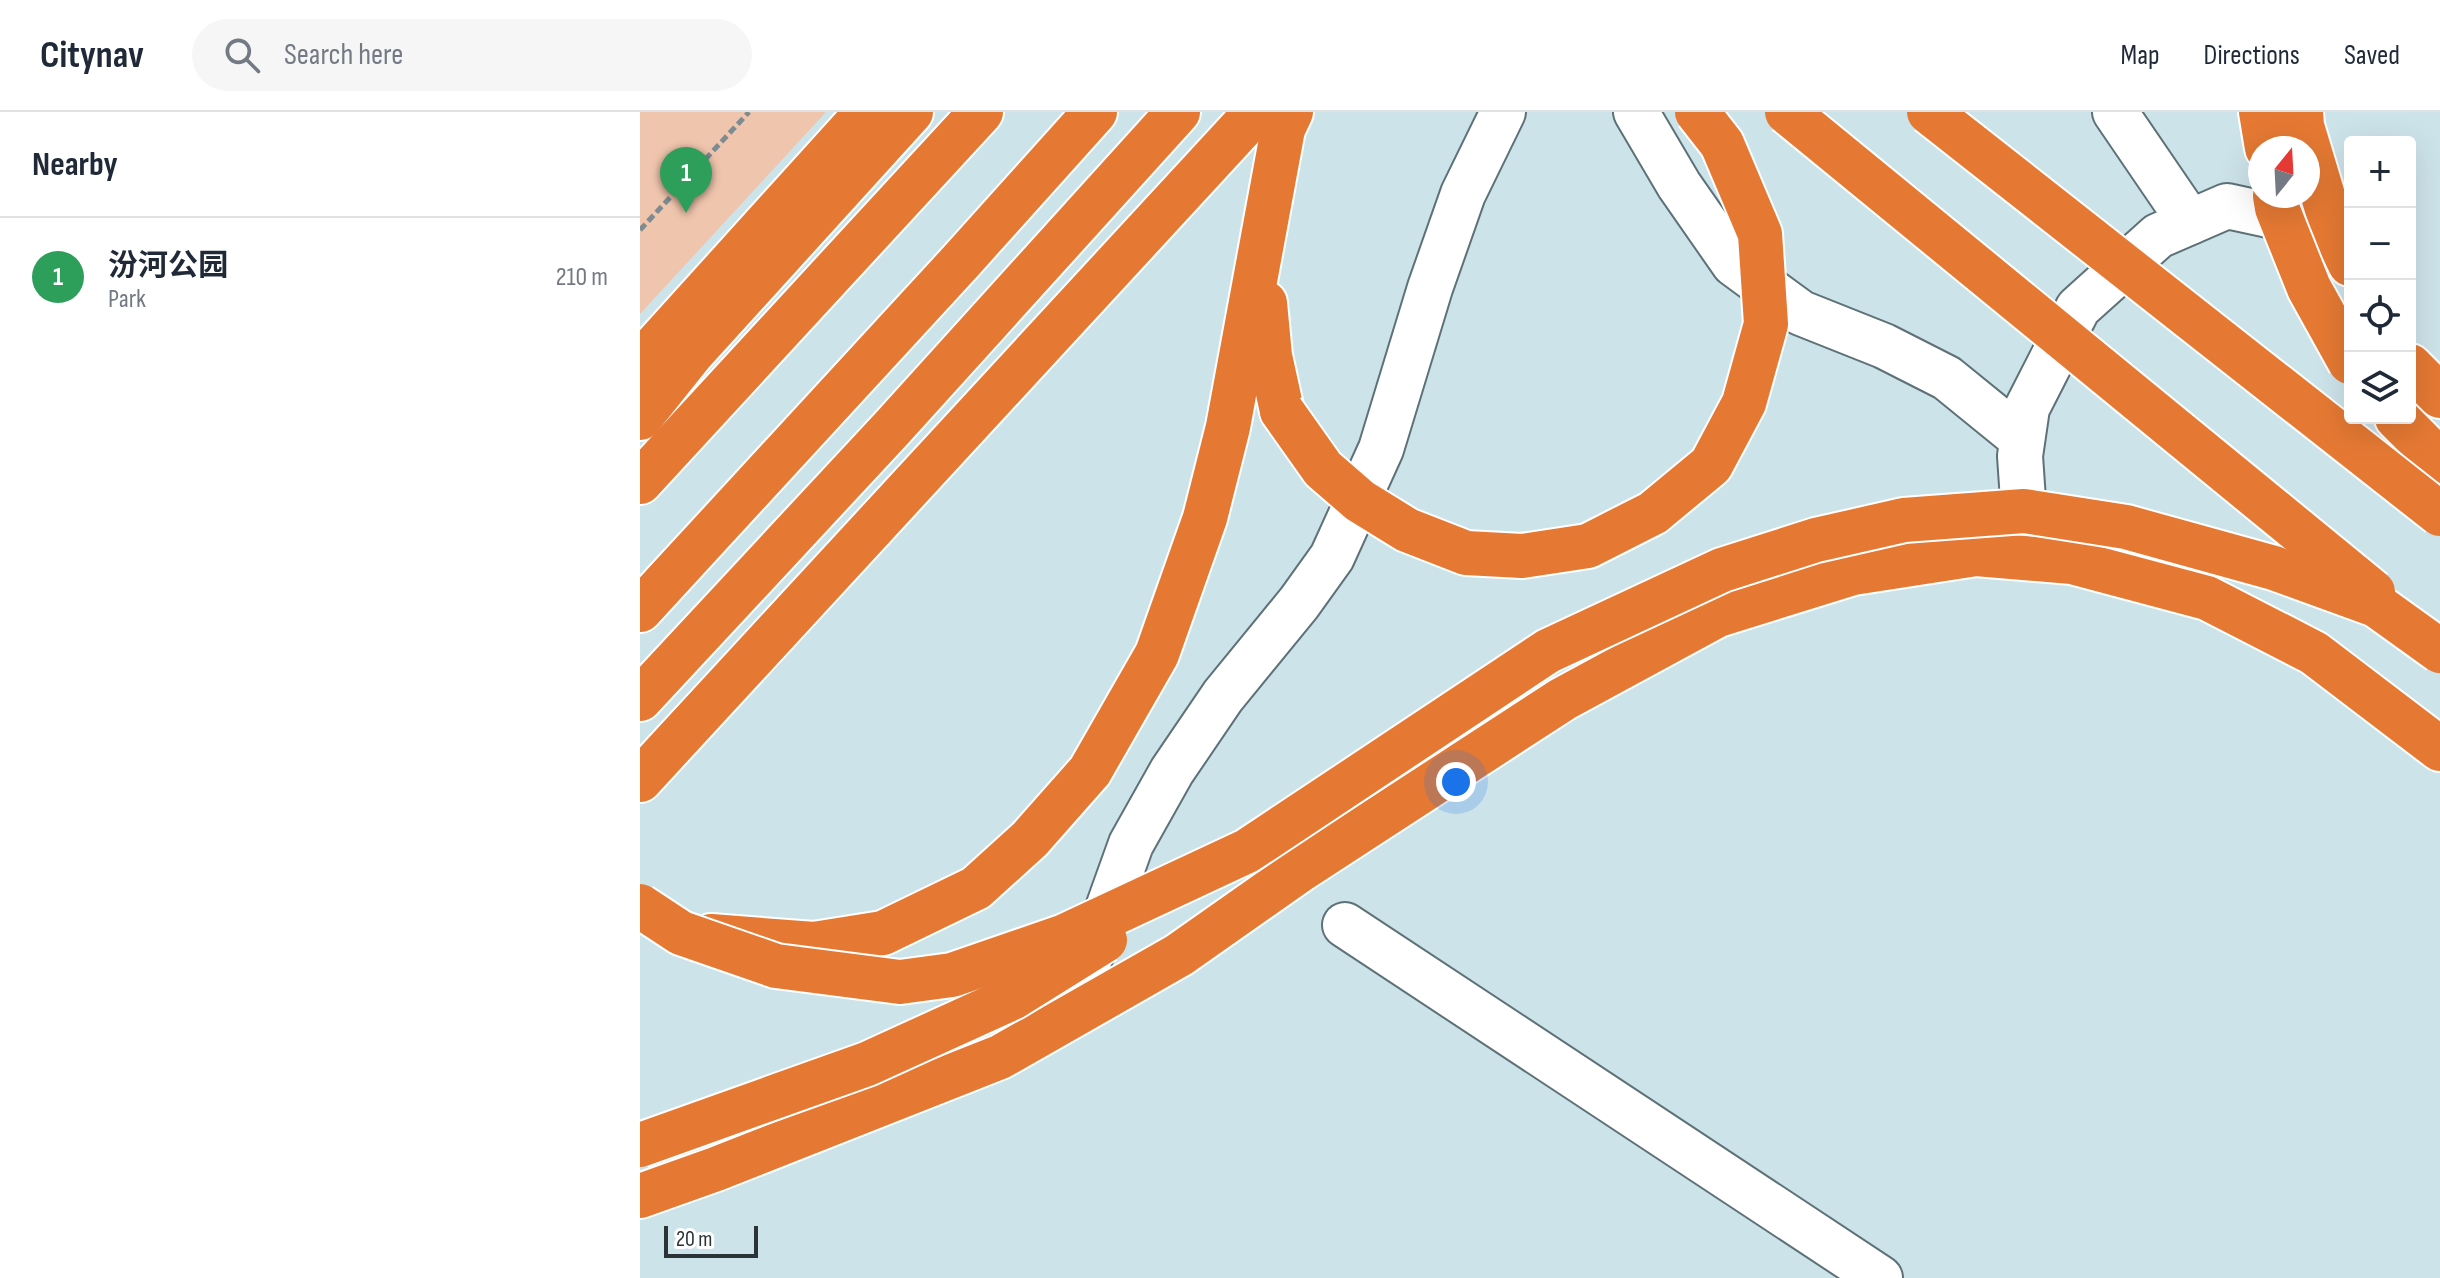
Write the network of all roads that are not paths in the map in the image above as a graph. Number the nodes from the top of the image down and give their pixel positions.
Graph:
1 (981, 112) edge
2 (1095, 112) edge
3 (1178, 112) edge
4 (1256, 112) edge
5 (1291, 112) edge
6 (1503, 112) edge
7 (1636, 112) edge
8 (1697, 112) edge
9 (1787, 112) edge
10 (1929, 112) edge
11 (2115, 112) edge
12 (2261, 112) edge
13 (2301, 112) edge
14 (887, 122) edge
15 (2265, 136) edge
16 (2277, 208) edge
17 (2190, 222) junction
18 (2341, 247) edge
19 (1261, 249) junction
20 (2344, 352) edge
21 (640, 363) edge
22 (2416, 372) edge
23 (2440, 396) edge
24 (640, 418) edge
25 (2403, 424) edge
26 (2022, 439) junction
27 (2440, 461) edge
28 (640, 482) edge
29 (2440, 514) edge
30 (2027, 558) junction
31 (640, 610) edge
32 (2440, 649) edge
33 (640, 699) edge
34 (2440, 749) edge
35 (640, 780) edge
36 (1247, 851) junction
37 (640, 906) edge
38 (1345, 925) dead end
39 (681, 933) junction
40 (1028, 1041) junction
41 (640, 1145) edge
42 (640, 1196) edge
43 (1880, 1278) edge

1 - 28 highway
2 - 31 highway
3 - 33 highway
4 - 35 highway
5 - 19 highway
6 - 40 street
7 - 26 street
8 - 19 highway, bridge
9 - 32 highway, bridge
10 - 29 highway, bridge
11 - 17 street
12 - 15 highway
13 - 18 highway
14 - 21 highway
14 - 24 highway
16 - 20 highway, bridge
17 - 18 street
17 - 26 street
19 - 39 highway, bridge
22 - 23 highway
25 - 27 highway
26 - 30 street
30 - 34 highway
30 - 40 highway
32 - 36 highway, bridge
36 - 39 highway, bridge
36 - 41 highway, bridge
37 - 39 highway, bridge
38 - 43 street
40 - 42 highway

